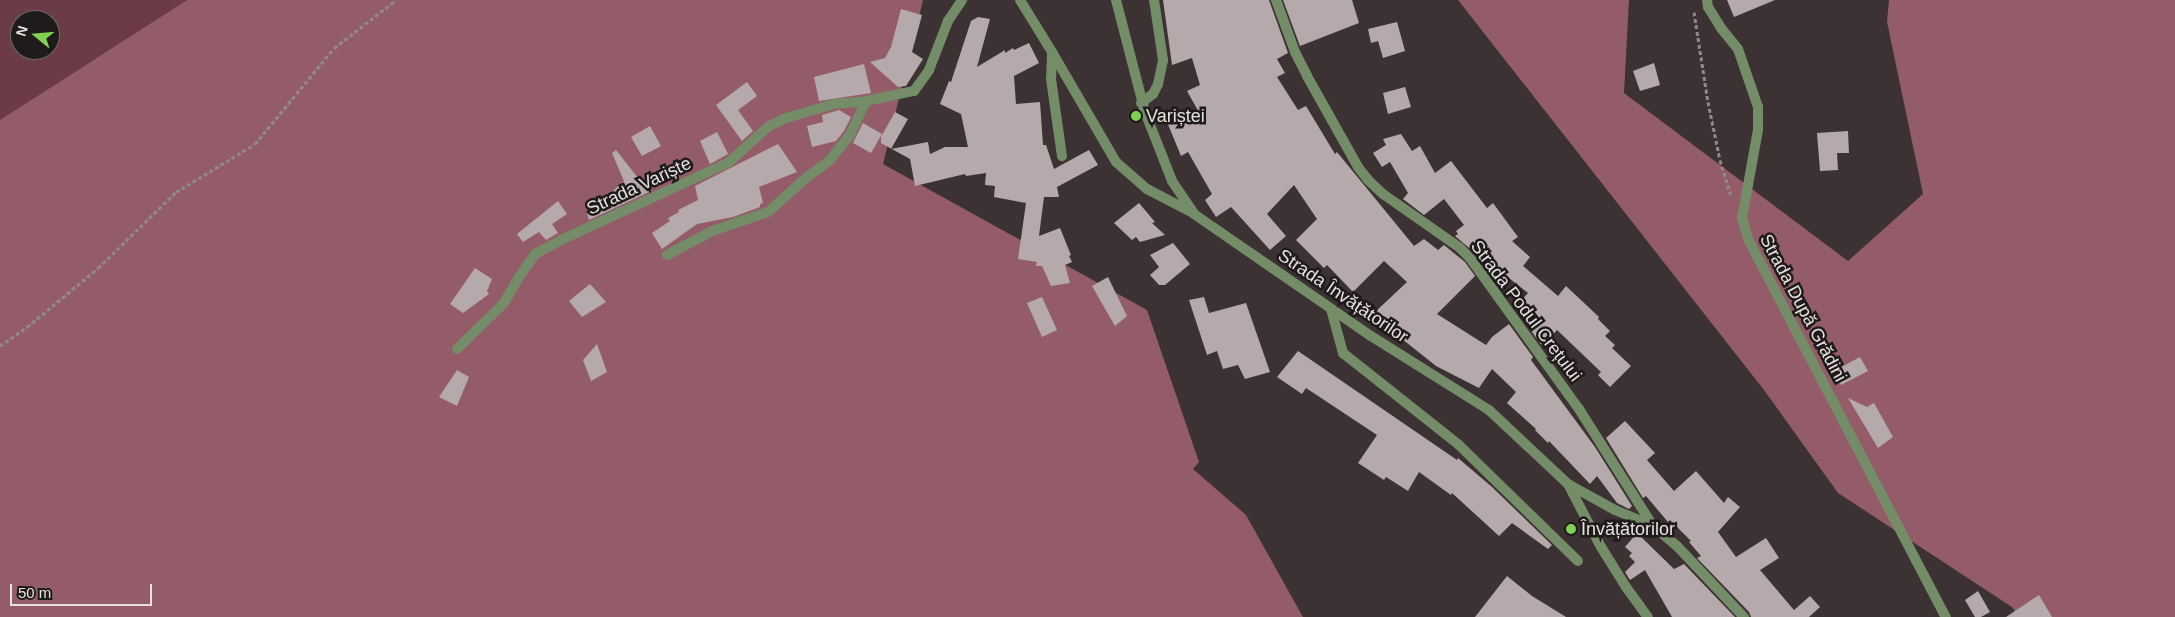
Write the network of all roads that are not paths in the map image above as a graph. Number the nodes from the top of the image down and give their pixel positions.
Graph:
1 (962, 0) edge
2 (1020, 0) edge
3 (1116, 0) edge
4 (1154, 0) edge
5 (1276, 0) edge
6 (1707, 0) edge
7 (1052, 52) junction
8 (866, 101) junction
9 (1141, 103) junction
10 (1062, 156) dead end
11 (1194, 214) junction
12 (667, 255) dead end
13 (1331, 309) junction
14 (456, 349) dead end
15 (1568, 484) junction
16 (1654, 526) junction
17 (1578, 561) dead end
18 (1648, 617) edge
19 (1744, 617) edge
20 (1946, 617) edge

1 - 8 street, Strada Variște
2 - 7 street
3 - 9 street, Strada Învățătorilor
4 - 9 street
5 - 16 street, Strada Podul Crețului
6 - 20 street, Strada După Grădini
7 - 10 street
7 - 11 street
8 - 12 street
8 - 14 street, Strada Variște
9 - 11 street, Strada Învățătorilor
11 - 13 street, Strada Învățătorilor
13 - 15 street, Strada Învățătorilor
13 - 17 street
15 - 16 street, Strada Învățătorilor
15 - 18 street, Strada Învățătorilor
16 - 19 street, Strada Podul Crețului

